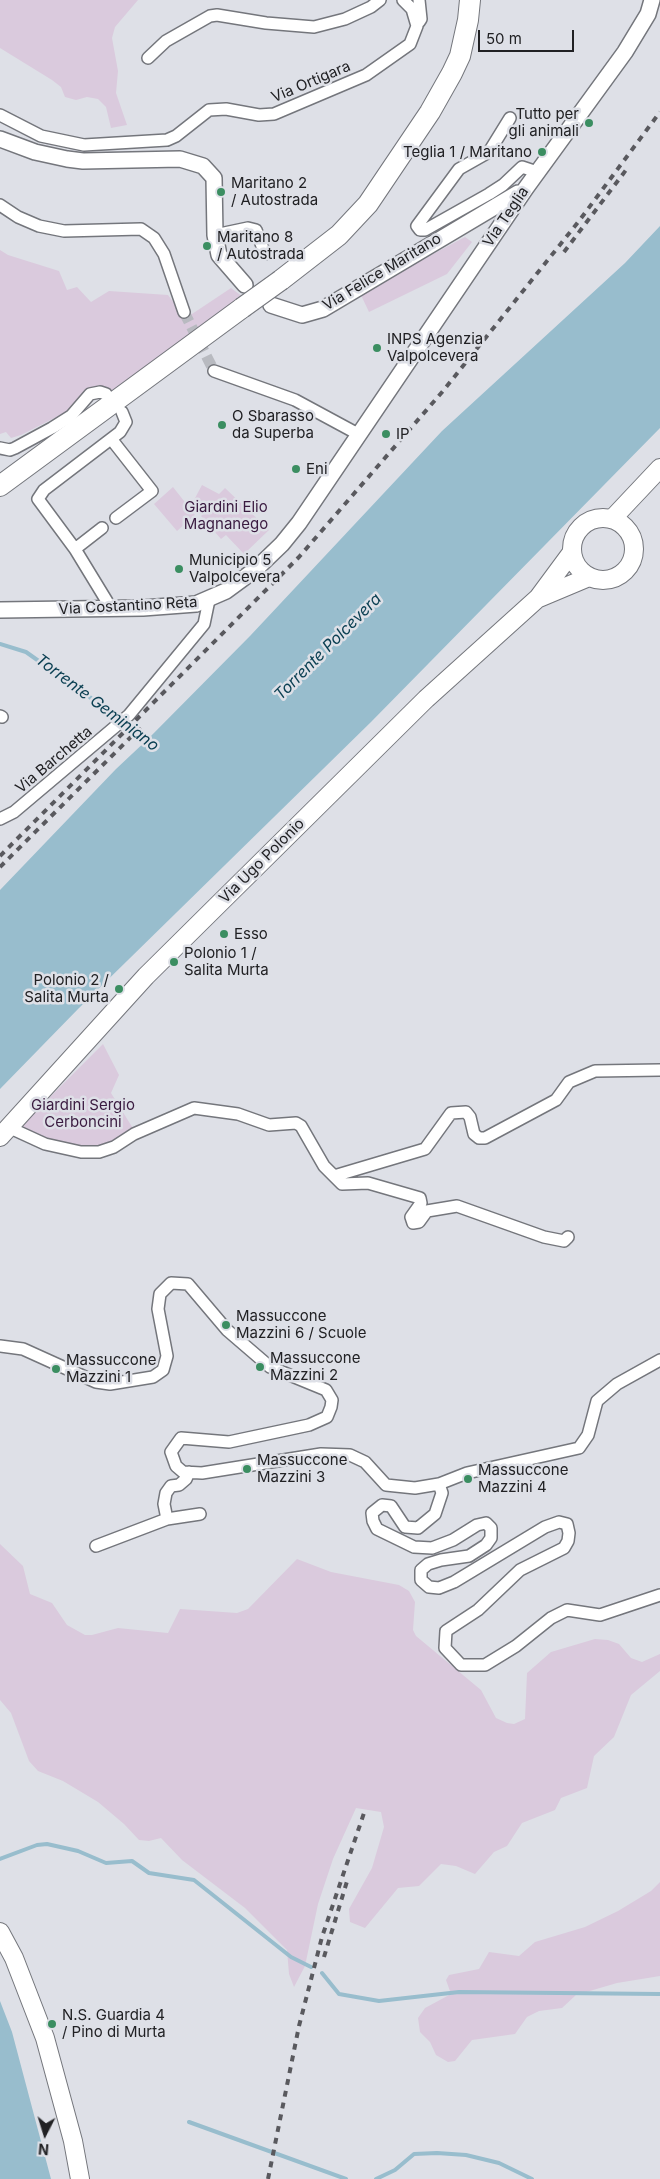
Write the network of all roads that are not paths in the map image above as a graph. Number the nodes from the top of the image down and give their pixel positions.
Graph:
1 (380, 0) edge
2 (403, 0) edge
3 (419, 0) edge
4 (470, 0) edge
5 (652, 0) edge
6 (417, 26) junction
7 (148, 58) dead end
8 (0, 115) edge
9 (510, 118) dead end
10 (0, 139) edge
11 (537, 172) junction
12 (526, 188) junction
13 (0, 205) edge
14 (463, 224) junction
15 (215, 235) junction
16 (494, 235) junction
17 (265, 254) dead end
18 (245, 285) dead end
19 (271, 305) dead end
20 (184, 312) tunnel mouth
21 (214, 371) tunnel mouth
22 (106, 394) dead end
23 (122, 412) dead end
24 (358, 434) junction
25 (112, 440) junction
26 (0, 448) edge
27 (660, 468) edge
28 (0, 486) edge
29 (638, 491) junction
30 (116, 518) dead end
31 (612, 519) junction
32 (102, 528) dead end
33 (629, 531) junction
34 (75, 548) junction
35 (572, 552) junction
36 (589, 576) junction
37 (538, 598) junction
38 (209, 600) junction
39 (111, 608) junction
40 (0, 610) edge
41 (0, 819) edge
42 (660, 1070) edge
43 (4, 1132) edge
44 (334, 1176) junction
45 (568, 1237) dead end
46 (0, 1346) edge
47 (660, 1360) edge
48 (189, 1472) junction
49 (440, 1484) junction
50 (200, 1514) dead end
51 (167, 1519) junction
52 (96, 1546) dead end
53 (660, 1595) edge
54 (0, 1932) edge
55 (80, 2179) edge

1 - 7 street
2 - 6 street
3 - 6 street
4 - 28 highway, bridge
5 - 11 main road, Via Teglia
6 - 8 street, Via Ortigara
9 - 11 street
10 - 15 main road
11 - 12 main road, Via Teglia
12 - 14 main road, Via Felice Maritano
12 - 16 main road, Via Teglia
13 - 20 street
14 - 16 main road
14 - 19 main road, Via Felice Maritano
15 - 17 street
15 - 18 main road
16 - 24 main road, Via Teglia
21 - 24 street
22 - 26 street
23 - 25 street
24 - 38 main road, Via Costantino Reta
25 - 30 street
25 - 34 street
27 - 29 main road
29 - 31 main road
29 - 33 main road, Via Ugo Polonio
31 - 33 main road
31 - 35 main road, Via Ugo Polonio
32 - 34 street
33 - 36 main road, Via Ugo Polonio
34 - 39 street
35 - 36 main road
35 - 37 main road, Via Ugo Polonio
36 - 37 main road, Via Ugo Polonio
37 - 43 main road, Via Ugo Polonio
38 - 39 main road, Via Costantino Reta
38 - 41 street, Via Barchetta
39 - 40 main road, Via Costantino Reta
42 - 44 street
43 - 44 street
44 - 45 street
46 - 48 street
47 - 49 street
48 - 49 street
48 - 51 street
49 - 53 street
50 - 51 street
51 - 52 street
54 - 55 main road

